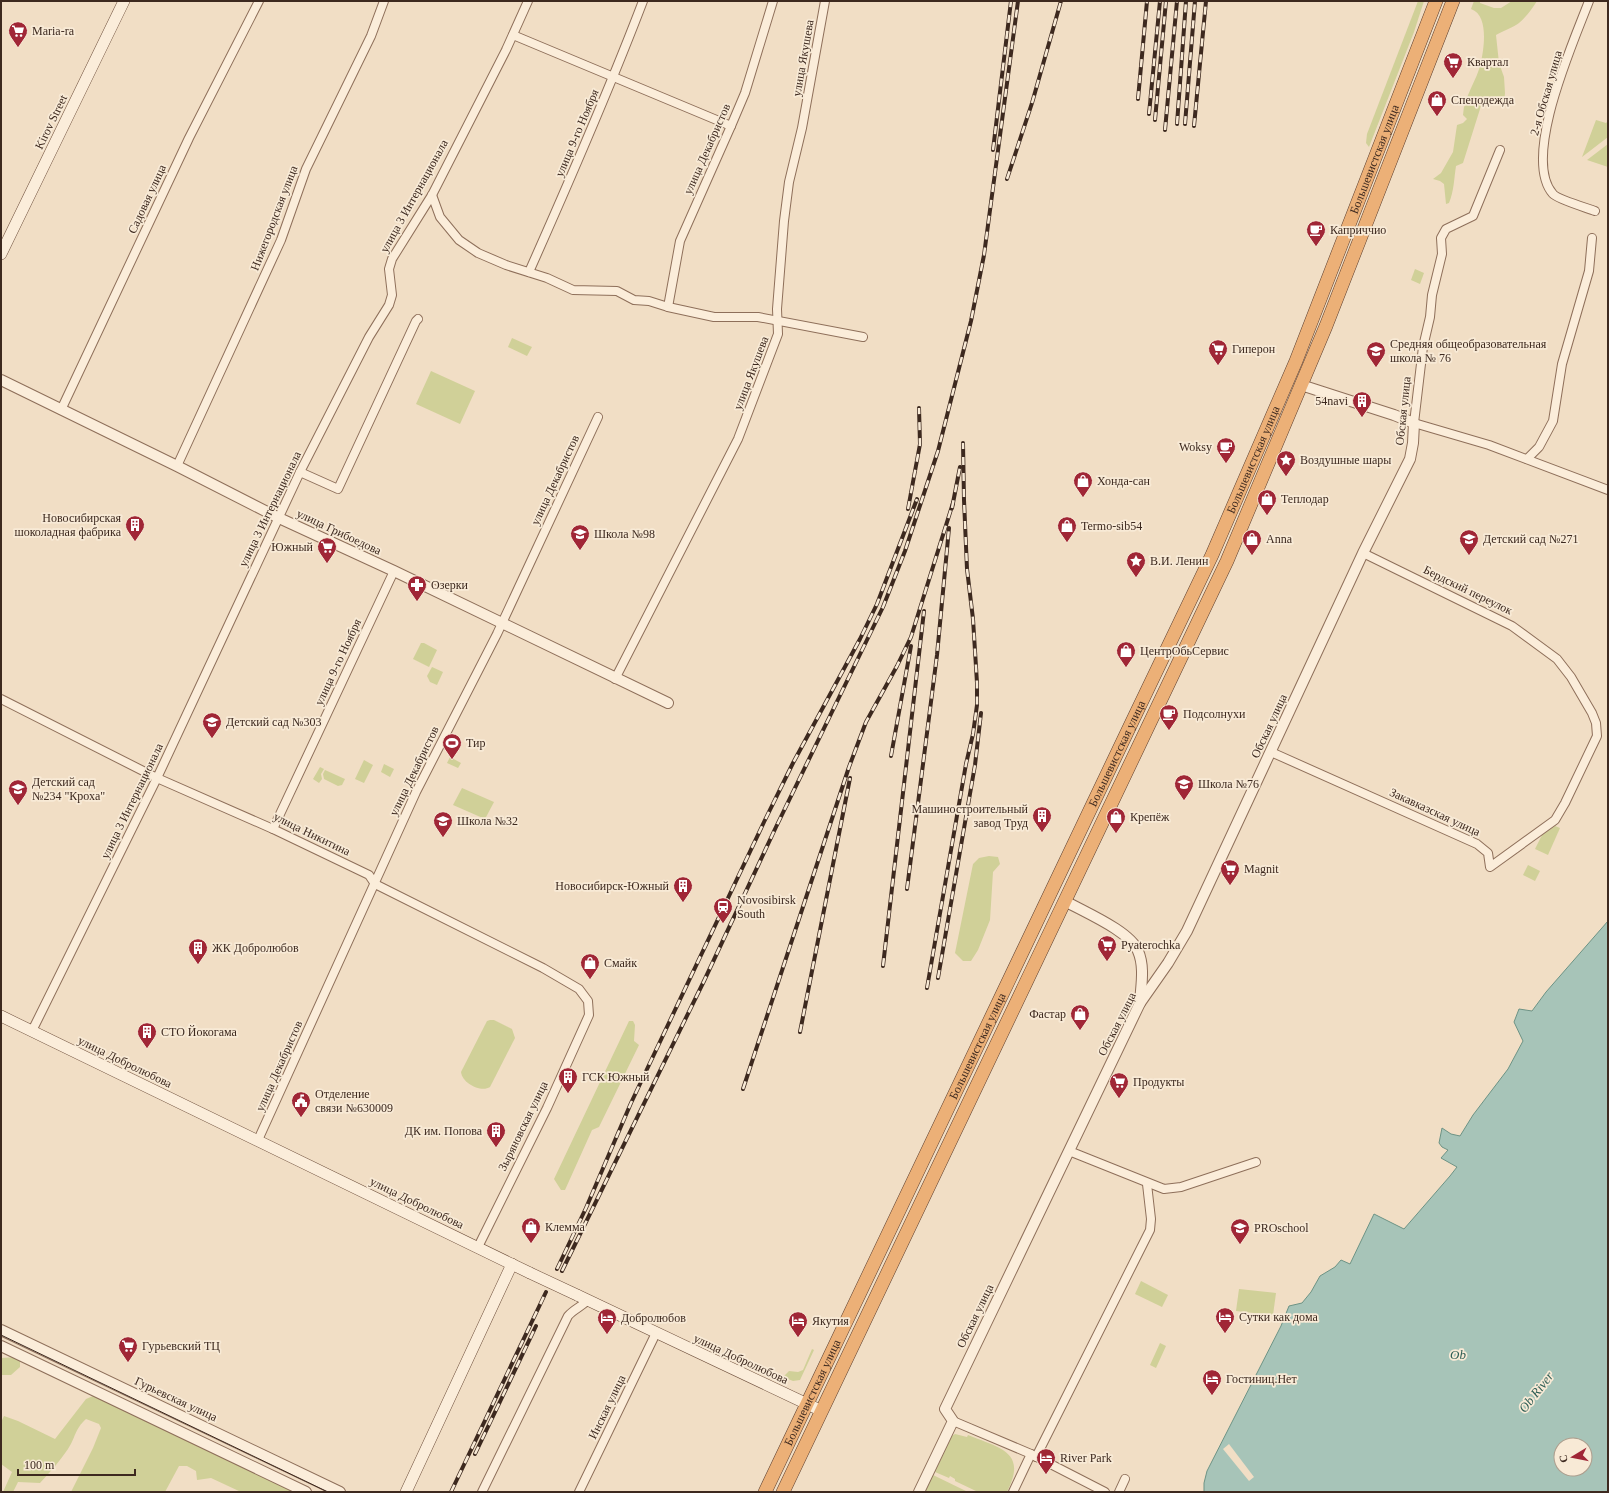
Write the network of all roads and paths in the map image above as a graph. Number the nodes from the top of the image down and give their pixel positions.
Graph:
1 (124, 1) edge
2 (259, 1) edge
3 (384, 1) edge
4 (528, 1) edge
5 (643, 1) edge
6 (773, 1) edge
7 (825, 1) edge
8 (1436, 1) edge
9 (1453, 1) edge
10 (1589, 1) edge
11 (513, 35) junction
12 (614, 78) junction
13 (731, 126) junction
14 (1500, 150) dead end
15 (432, 195) junction
16 (1595, 211) dead end
17 (1592, 238) dead end
18 (1, 254) edge
19 (529, 272) junction
20 (668, 307) junction
21 (418, 319) dead end
22 (779, 322) junction
23 (863, 337) dead end
24 (1, 380) edge
25 (1301, 385) junction
26 (60, 410) junction
27 (598, 417) dead end
28 (1414, 423) junction
29 (1527, 459) junction
30 (177, 466) junction
31 (300, 472) junction
32 (1608, 490) edge
33 (279, 518) junction
34 (1363, 553) junction
35 (394, 571) junction
36 (502, 623) junction
37 (1557, 659) joint
38 (615, 679) junction
39 (1, 699) edge
40 (668, 703) dead end
41 (1271, 752) junction
42 (157, 778) junction
43 (273, 829) junction
44 (375, 884) junction
45 (1065, 901) junction
46 (1140, 1003) junction
47 (589, 1015) joint
48 (1, 1016) edge
49 (32, 1031) junction
50 (258, 1140) junction
51 (1069, 1151) junction
52 (1256, 1162) dead end
53 (1147, 1184) junction
54 (478, 1247) junction
55 (512, 1264) junction
56 (588, 1300) junction
57 (1, 1330) edge
58 (656, 1333) junction
59 (1, 1346) edge
60 (807, 1404) junction
61 (822, 1411) junction
62 (953, 1421) junction
63 (1033, 1455) junction
64 (1126, 1479) dead end
65 (306, 1492) edge
66 (340, 1492) edge
67 (406, 1492) edge
68 (482, 1492) edge
69 (579, 1492) edge
70 (765, 1492) edge
71 (783, 1492) edge
72 (919, 1492) edge
73 (1014, 1492) edge
74 (1105, 1492) edge
75 (1119, 1492) edge

1 - 18 main road, Kirov Street
2 - 26 street, Садовая улица
3 - 30 street, Нижегородская улица
4 - 11 street, улица 3 Интернационала
5 - 12 street, улица 9-го Ноября
6 - 13 street, улица Декабристов
7 - 22 street, улица Якушева
8 - 60 highway, Большевистская улица
9 - 25 highway, Большевистская улица
10 - 16 street, 2-я Обская улица
11 - 12 street
11 - 15 street, улица 3 Интернационала
12 - 13 street
12 - 19 street, улица 9-го Ноября
13 - 20 street, улица Декабристов
14 - 28 street, Обская улица
15 - 19 street
15 - 31 street, улица 3 Интернационала
17 - 29 street
19 - 20 street
20 - 22 street
21 - 31 street
22 - 23 street
22 - 38 street, улица Якушева
24 - 26 street, улица Грибоедова
25 - 28 street
25 - 45 highway, Большевистская улица
26 - 30 street, улица Грибоедова
27 - 36 street, улица Декабристов
28 - 29 street
28 - 34 street, Обская улица
29 - 32 street
30 - 33 street, улица Грибоедова
31 - 33 street, улица 3 Интернационала
33 - 35 street, улица Грибоедова
33 - 42 street, улица 3 Интернационала
34 - 37 street, Бердский переулок
34 - 41 street, Обская улица
35 - 36 street, улица Грибоедова
35 - 43 street, улица 9-го Ноября
36 - 38 street, улица Грибоедова
36 - 44 street, улица Декабристов
37 - 41 street, Закавказская улица
38 - 40 street, улица Грибоедова
39 - 42 street, улица Никитина
41 - 46 street, Обская улица
42 - 43 street, улица Никитина
42 - 49 street, улица 3 Интернационала
43 - 44 street, улица Никитина
44 - 47 street, улица Никитина
44 - 50 street, улица Декабристов
45 - 46 street
45 - 61 highway, Большевистская улица
46 - 51 street, Обская улица
47 - 54 street, Зыряновская улица
48 - 49 main road, улица Добролюбова
49 - 50 main road, улица Добролюбова
50 - 54 main road, улица Добролюбова
51 - 53 street
51 - 62 street, Обская улица
52 - 53 street
53 - 63 street
54 - 55 main road, улица Добролюбова
55 - 56 main road, улица Добролюбова, bridge
55 - 67 main road
56 - 58 main road, улица Добролюбова
56 - 68 street
57 - 66 street, Гурьевская улица
58 - 60 main road, улица Добролюбова
58 - 69 street, Инская улица
59 - 65 street
60 - 61 main road, улица Добролюбова
60 - 70 highway, Большевистская улица
61 - 71 highway, Большевистская улица
62 - 63 street
62 - 72 street
63 - 73 street
63 - 74 street
64 - 75 street

